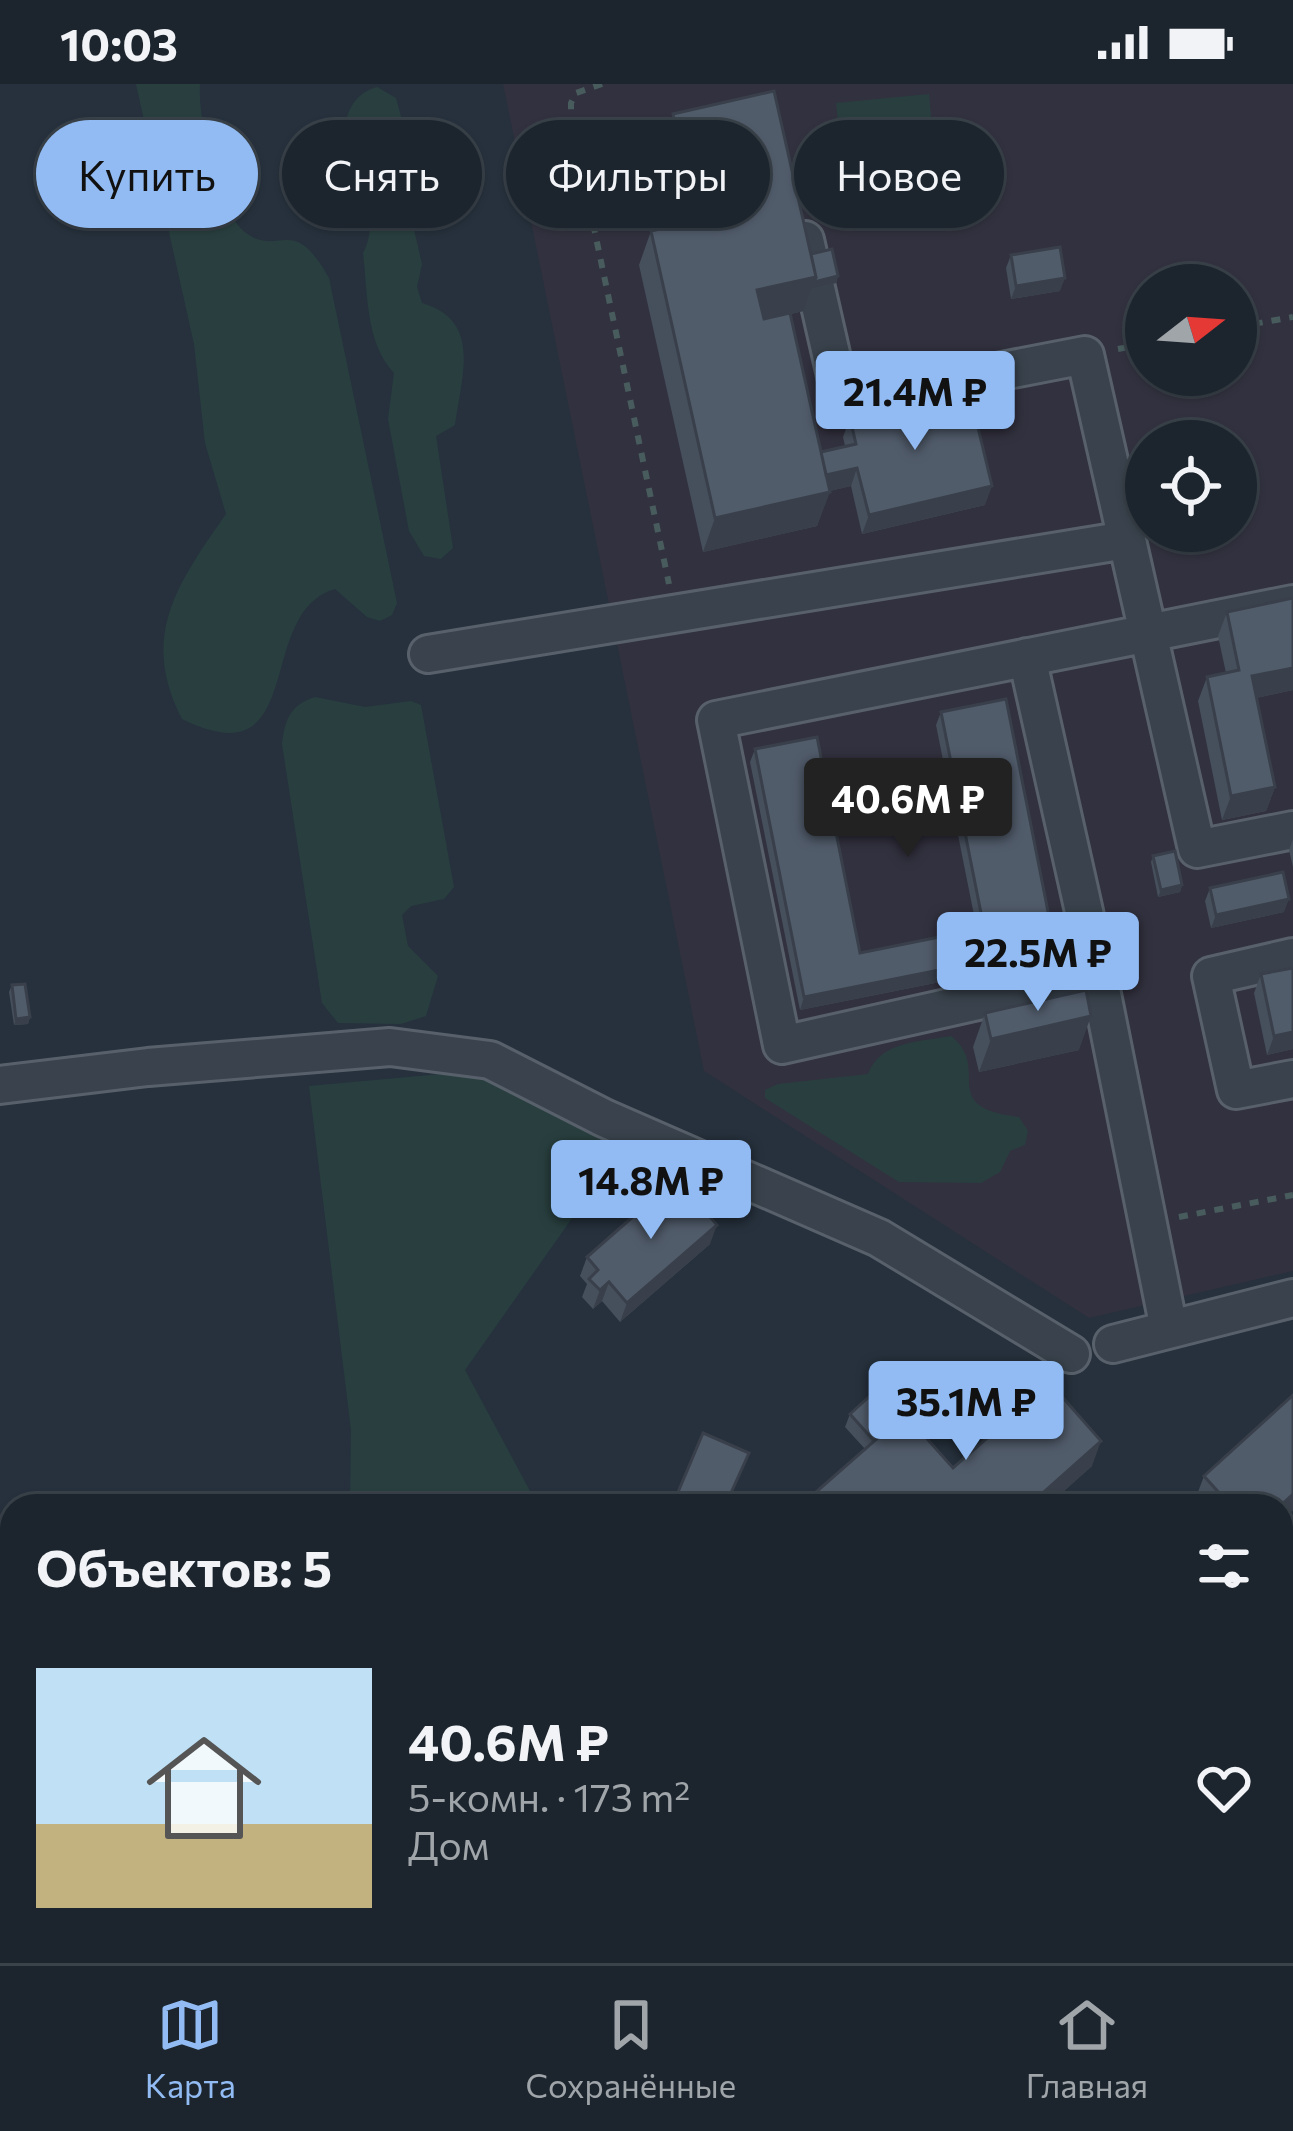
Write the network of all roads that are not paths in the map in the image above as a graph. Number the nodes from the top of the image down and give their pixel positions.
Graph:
1 (802, 228) edge
2 (1125, 535) edge
3 (1125, 540) edge
4 (1128, 552) edge
5 (1293, 604) edge
6 (1145, 632) junction
7 (428, 654) dead end
8 (1027, 657) junction
9 (1293, 830) edge
10 (1293, 957) edge
11 (1098, 974) junction
12 (1293, 1079) edge
13 (0, 1084) edge
14 (1293, 1298) edge
15 (1169, 1329) junction
16 (1113, 1344) dead end
17 (1071, 1354) dead end

1 - 2 street
3 - 7 street
4 - 6 street
5 - 6 street
6 - 8 street
6 - 9 street
8 - 11 street
8 - 11 street
10 - 12 street
11 - 15 street
13 - 17 street
14 - 15 street
15 - 16 street

